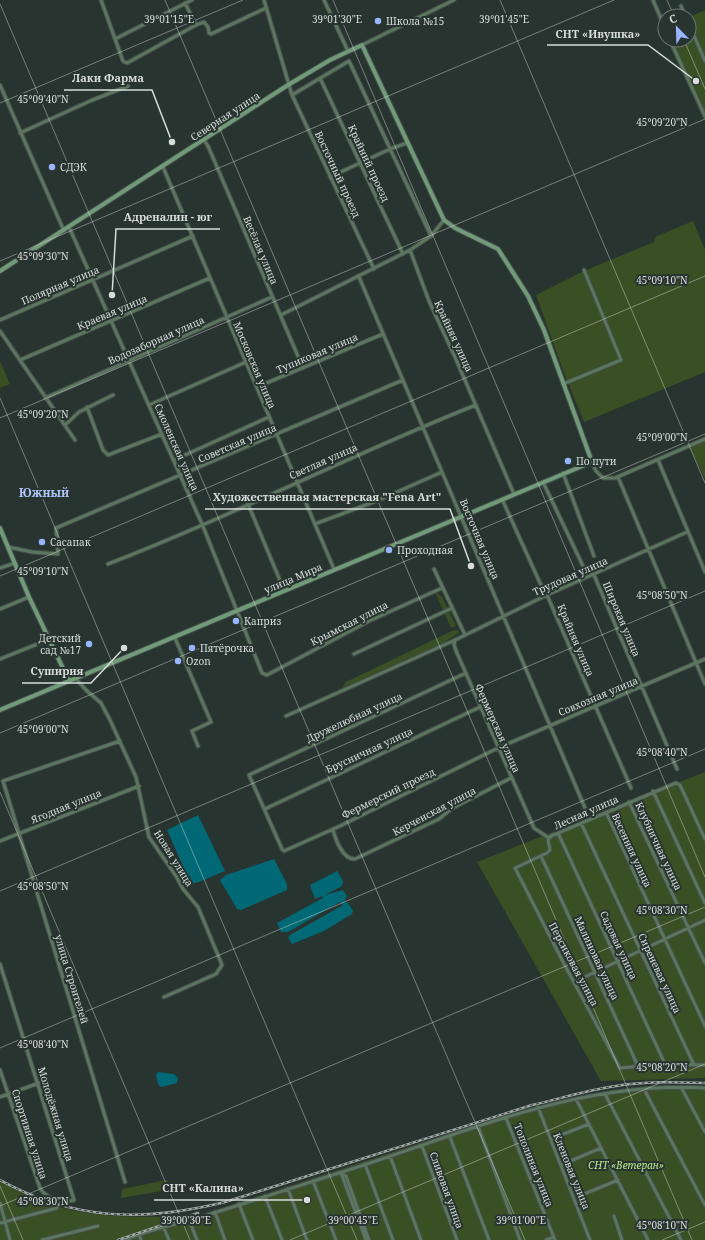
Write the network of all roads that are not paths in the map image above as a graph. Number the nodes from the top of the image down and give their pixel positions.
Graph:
1 (106, 0) edge
2 (192, 0) edge
3 (264, 0) edge
4 (324, 0) edge
5 (454, 0) edge
6 (653, 0) edge
7 (101, 1) edge
8 (185, 3) junction
9 (266, 8) junction
10 (657, 9) edge
11 (196, 25) junction
12 (115, 39) junction
13 (697, 42) edge
14 (362, 45) junction
15 (674, 48) edge
16 (348, 51) junction
17 (705, 61) edge
18 (320, 78) junction
19 (0, 85) edge
20 (288, 85) junction
21 (128, 86) dead end
22 (292, 95) junction
23 (705, 116) edge
24 (20, 133) junction
25 (204, 140) junction
26 (407, 143) junction
27 (390, 149) junction
28 (360, 163) junction
29 (163, 167) junction
30 (330, 177) junction
31 (444, 220) junction
32 (70, 227) junction
33 (64, 230) junction
34 (193, 236) junction
35 (431, 236) junction
36 (410, 250) junction
37 (403, 254) junction
38 (374, 269) junction
39 (584, 270) dead end
40 (0, 271) edge
41 (359, 277) junction
42 (210, 278) junction
43 (92, 280) junction
44 (272, 297) junction
45 (281, 316) junction
46 (226, 318) junction
47 (0, 320) edge
48 (112, 322) junction
49 (0, 331) edge
50 (383, 334) junction
51 (20, 360) junction
52 (129, 361) junction
53 (246, 362) junction
54 (303, 368) junction
55 (403, 380) junction
56 (563, 384) junction
57 (257, 387) junction
58 (113, 395) dead end
59 (45, 398) junction
60 (476, 404) junction
61 (149, 405) junction
62 (87, 407) junction
63 (269, 417) junction
64 (65, 425) junction
65 (422, 426) junction
66 (162, 434) junction
67 (276, 435) junction
68 (705, 439) edge
69 (76, 440) dead end
70 (174, 460) junction
71 (658, 460) junction
72 (592, 462) junction
73 (442, 472) junction
74 (564, 473) junction
75 (181, 476) junction
76 (618, 477) junction
77 (297, 482) junction
78 (543, 482) junction
79 (514, 494) junction
80 (502, 499) junction
81 (248, 504) junction
82 (461, 516) junction
83 (202, 524) junction
84 (315, 524) junction
85 (0, 528) edge
86 (687, 532) junction
87 (8, 547) junction
88 (649, 549) junction
89 (594, 556) dead end
90 (15, 562) junction
91 (108, 564) dead end
92 (0, 568) edge
93 (334, 569) junction
94 (434, 569) dead end
95 (705, 572) edge
96 (594, 575) junction
97 (442, 588) junction
98 (284, 590) junction
99 (548, 595) junction
100 (29, 597) junction
101 (452, 608) junction
102 (0, 609) edge
103 (237, 610) junction
104 (504, 616) junction
105 (465, 635) junction
106 (175, 638) junction
107 (50, 639) junction
108 (455, 640) junction
109 (354, 654) dead end
110 (0, 659) edge
111 (705, 659) edge
112 (696, 663) junction
113 (466, 673) junction
114 (264, 675) joint
115 (76, 679) junction
116 (69, 681) junction
117 (705, 684) edge
118 (642, 686) junction
119 (595, 705) junction
120 (480, 707) junction
121 (0, 710) edge
122 (286, 716) dead end
123 (550, 725) junction
124 (120, 741) junction
125 (198, 746) dead end
126 (498, 748) junction
127 (677, 769) dead end
128 (511, 778) junction
129 (2, 781) edge
130 (139, 786) junction
131 (631, 788) dead end
132 (653, 791) junction
133 (629, 802) junction
134 (586, 808) dead end
135 (264, 809) junction
136 (606, 812) junction
137 (581, 823) junction
138 (333, 829) junction
139 (558, 833) junction
140 (18, 834) junction
141 (549, 838) junction
142 (705, 839) edge
143 (0, 841) edge
144 (541, 856) junction
145 (705, 903) edge
146 (705, 920) edge
147 (688, 928) junction
148 (664, 939) junction
149 (641, 950) junction
150 (618, 961) junction
151 (705, 963) edge
152 (0, 964) edge
153 (594, 972) junction
154 (5, 981) junction
155 (574, 982) junction
156 (0, 983) edge
157 (164, 997) dead end
158 (705, 1026) edge
159 (665, 1064) junction
160 (694, 1065) junction
161 (705, 1065) edge
162 (638, 1066) junction
163 (0, 1070) edge
164 (39, 1083) junction
165 (681, 1086) junction
166 (705, 1088) edge
167 (646, 1089) junction
168 (8, 1094) junction
169 (605, 1094) junction
170 (0, 1097) edge
171 (576, 1099) junction
172 (538, 1107) junction
173 (506, 1118) junction
174 (589, 1124) junction
175 (478, 1126) junction
176 (705, 1132) edge
177 (450, 1136) junction
178 (551, 1139) junction
179 (422, 1146) junction
180 (601, 1148) junction
181 (390, 1156) junction
182 (365, 1164) junction
183 (561, 1165) junction
184 (341, 1172) junction
185 (618, 1180) junction
186 (313, 1181) junction
187 (125, 1182) dead end
188 (288, 1189) junction
189 (584, 1194) dead end
190 (265, 1196) junction
191 (74, 1200) joint
192 (0, 1203) edge
193 (239, 1204) junction
194 (705, 1205) edge
195 (57, 1208) dead end
196 (215, 1212) junction
197 (614, 1216) dead end
198 (189, 1220) junction
199 (5, 1222) junction
200 (0, 1223) edge
201 (98, 1226) dead end
202 (163, 1226) junction
203 (65, 1234) junction
204 (139, 1234) junction
205 (555, 1238) edge
206 (10, 1240) edge
207 (42, 1240) edge
208 (66, 1240) edge
209 (125, 1240) edge
210 (141, 1240) edge
211 (169, 1240) edge
212 (197, 1240) edge
213 (225, 1240) edge
214 (253, 1240) edge
215 (282, 1240) edge
216 (307, 1240) edge
217 (336, 1240) edge
218 (366, 1240) edge
219 (369, 1240) edge
220 (393, 1240) edge
221 (422, 1240) edge
222 (457, 1240) edge
223 (489, 1240) edge
224 (520, 1240) edge
225 (546, 1240) edge
226 (590, 1240) edge
227 (622, 1240) edge
228 (648, 1240) edge
229 (680, 1240) edge

1 - 7 street
2 - 8 street
3 - 9 street, Восточный проезд
4 - 16 street
5 - 14 street
6 - 10 street
7 - 12 street
8 - 11 street
8 - 12 street
9 - 11 street
9 - 20 street, Восточный проезд
11 - 12 street
13 - 17 street
14 - 16 street, Северная улица
14 - 26 street
15 - 23 street
16 - 20 street, Северная улица
18 - 22 street
18 - 27 street
18 - 28 street, Крайний проезд
19 - 24 street
20 - 22 street, Восточный проезд
20 - 25 street, Северная улица
21 - 24 street
22 - 30 street, Восточный проезд
24 - 33 street
25 - 29 street, Северная улица
25 - 44 street, Весёлая улица
26 - 27 street
26 - 31 street
27 - 28 street
27 - 35 street
28 - 30 street
28 - 37 street, Крайний проезд
29 - 32 street, Северная улица
29 - 34 street, Московская улица
30 - 38 street, Восточный проезд
31 - 35 street
31 - 56 street
32 - 33 street, Северная улица
32 - 43 street, Смоленская улица
33 - 40 street, Северная улица
34 - 42 street, Московская улица
34 - 43 street, Полярная улица
35 - 36 street
36 - 37 street
36 - 60 street, Крайняя улица
37 - 38 street
38 - 41 street
39 - 56 street
41 - 45 street
41 - 50 street, Восточная улица
42 - 46 street, Московская улица
42 - 48 street, Краевая улица
43 - 47 street, Полярная улица
43 - 48 street, Смоленская улица
44 - 45 street, Весёлая улица
44 - 46 street, Водозаборная улица
45 - 54 street, Весёлая улица
46 - 52 street, Водозаборная улица
46 - 53 street, Московская улица
48 - 51 street, Краевая улица
48 - 52 street, Смоленская улица
49 - 51 street
50 - 54 street, Тупиковая улица
50 - 55 street, Восточная улица
51 - 59 street
52 - 59 street, Водозаборная улица
52 - 61 street, Смоленская улица
53 - 57 street, Московская улица
53 - 61 street
54 - 57 street, Тупиковая улица
55 - 65 street, Восточная улица
55 - 67 street, Советская улица
56 - 72 street
57 - 63 street, Московская улица
58 - 62 street
59 - 64 street
60 - 65 street, Светлая улица
60 - 79 street, Крайняя улица
61 - 66 street, Смоленская улица
62 - 64 street
62 - 66 street
63 - 67 street, Московская улица
63 - 70 street, Советская улица
64 - 69 street
65 - 73 street, Восточная улица
65 - 77 street, Светлая улица
66 - 70 street, Смоленская улица
67 - 75 street, Советская улица
67 - 77 street, Московская улица
68 - 71 street
70 - 75 street, Смоленская улица
71 - 76 street
71 - 86 street
72 - 74 street, улица Мира
72 - 76 street
73 - 82 street, Восточная улица
73 - 84 street
74 - 78 street, улица Мира
74 - 89 street
75 - 83 street, Смоленская улица
75 - 87 street, Советская улица
76 - 88 street
77 - 81 street, Светлая улица
77 - 84 street, Московская улица
78 - 79 street, улица Мира
78 - 96 street, Широкая улица
79 - 80 street, улица Мира
80 - 82 street, улица Мира
80 - 99 street, Крайняя улица
81 - 83 street, Светлая улица
81 - 98 street
82 - 93 street, улица Мира
82 - 104 street, Восточная улица
83 - 91 street, Светлая улица
83 - 103 street, Смоленская улица
84 - 93 street, Московская улица
85 - 87 street
86 - 88 street, Трудовая улица
86 - 95 street
87 - 90 street
88 - 96 street, Трудовая улица
88 - 112 street
90 - 92 street
90 - 100 street
93 - 98 street, улица Мира
94 - 97 street
96 - 99 street, Трудовая улица
96 - 118 street, Широкая улица
97 - 101 street
97 - 114 street, Крымская улица
98 - 103 street, улица Мира
99 - 104 street, Трудовая улица
99 - 119 street, Крайняя улица
100 - 102 street
100 - 107 street
101 - 105 street
101 - 109 street
103 - 106 street, улица Мира
103 - 114 street, Смоленская улица
104 - 105 street, Трудовая улица
104 - 123 street, Восточная улица
105 - 108 street, Трудовая улица
106 - 115 street, улица Мира
106 - 125 street
107 - 110 street
107 - 116 street
108 - 113 street, Фермерская улица
108 - 122 street
111 - 112 street, Совхозная улица
112 - 117 street
112 - 118 street, Совхозная улица
113 - 120 street, Фермерская улица
113 - 135 street, Дружелюбная улица
115 - 116 street, улица Мира
115 - 124 street, Новая улица
116 - 121 street, улица Мира
118 - 119 street, Совхозная улица
118 - 127 street, Широкая улица
119 - 123 street, Совхозная улица
119 - 131 street, Крайняя улица
120 - 126 street, Фермерская улица
120 - 135 street, Брусничная улица
123 - 126 street, Совхозная улица
123 - 134 street, Восточная улица
124 - 129 street, улица Строителей
124 - 130 street, Новая улица
126 - 128 street, Фермерская улица
126 - 138 street, Фермерский проезд
128 - 138 street, Керченская улица
128 - 141 street, Фермерская улица
129 - 140 street, улица Строителей
130 - 140 street, Ягодная улица
130 - 157 street, Новая улица
132 - 133 street, Лесная улица
132 - 142 street, Лесная улица
132 - 145 street
133 - 136 street, Лесная улица
133 - 147 street, Клубничная улица
135 - 138 street, Фермерский проезд
136 - 137 street, Лесная улица
136 - 148 street, Весенняя улица
137 - 139 street, Лесная улица
137 - 149 street, Сиреневая улица
139 - 141 street, Лесная улица
139 - 150 street, Садовая улица
140 - 143 street, Ягодная улица
140 - 187 street, улица Строителей
141 - 144 street, Лесная улица
144 - 153 street, Малиновая улица
144 - 155 street, Персиковая улица
146 - 147 street
147 - 148 street
147 - 151 street, Клубничная улица
148 - 149 street
148 - 158 street, Весенняя улица
149 - 150 street
149 - 160 street, Сиреневая улица
150 - 153 street
150 - 159 street, Садовая улица
152 - 154 street, Молодёжная улица
153 - 155 street
153 - 162 street, Малиновая улица
154 - 156 street
154 - 164 street, Молодёжная улица
155 - 162 street, Персиковая улица
159 - 160 street
159 - 162 street
160 - 161 street
163 - 168 street, Спортивная улица
164 - 168 street
164 - 191 street, Молодёжная улица
165 - 166 street
165 - 167 street
165 - 176 street
167 - 169 street
167 - 194 street
168 - 170 street
168 - 191 street, Спортивная улица
169 - 171 street
169 - 229 street
171 - 172 street
171 - 174 street
172 - 173 street
172 - 178 street, Кленовая улица
173 - 175 street
173 - 205 street, Тополиная улица
174 - 178 street
174 - 180 street
175 - 177 street
175 - 224 street
177 - 179 street
177 - 223 street
178 - 183 street, Кленовая улица
179 - 181 street
179 - 222 street, Сливовая улица
180 - 183 street
180 - 185 street
181 - 182 street
181 - 221 street
182 - 184 street
182 - 220 street
183 - 226 street, Кленовая улица
184 - 186 street
184 - 218 street
184 - 219 street
185 - 189 street
185 - 228 street
186 - 188 street
186 - 217 street
188 - 190 street
188 - 216 street
190 - 193 street
190 - 215 street
192 - 199 street
193 - 196 street
193 - 214 street
195 - 199 street
196 - 198 street
196 - 213 street
197 - 227 street
198 - 202 street
198 - 212 street
199 - 200 street
199 - 206 street
201 - 203 street
202 - 204 street
202 - 211 street
203 - 207 street
203 - 208 street
204 - 209 street
204 - 210 street
205 - 225 street

